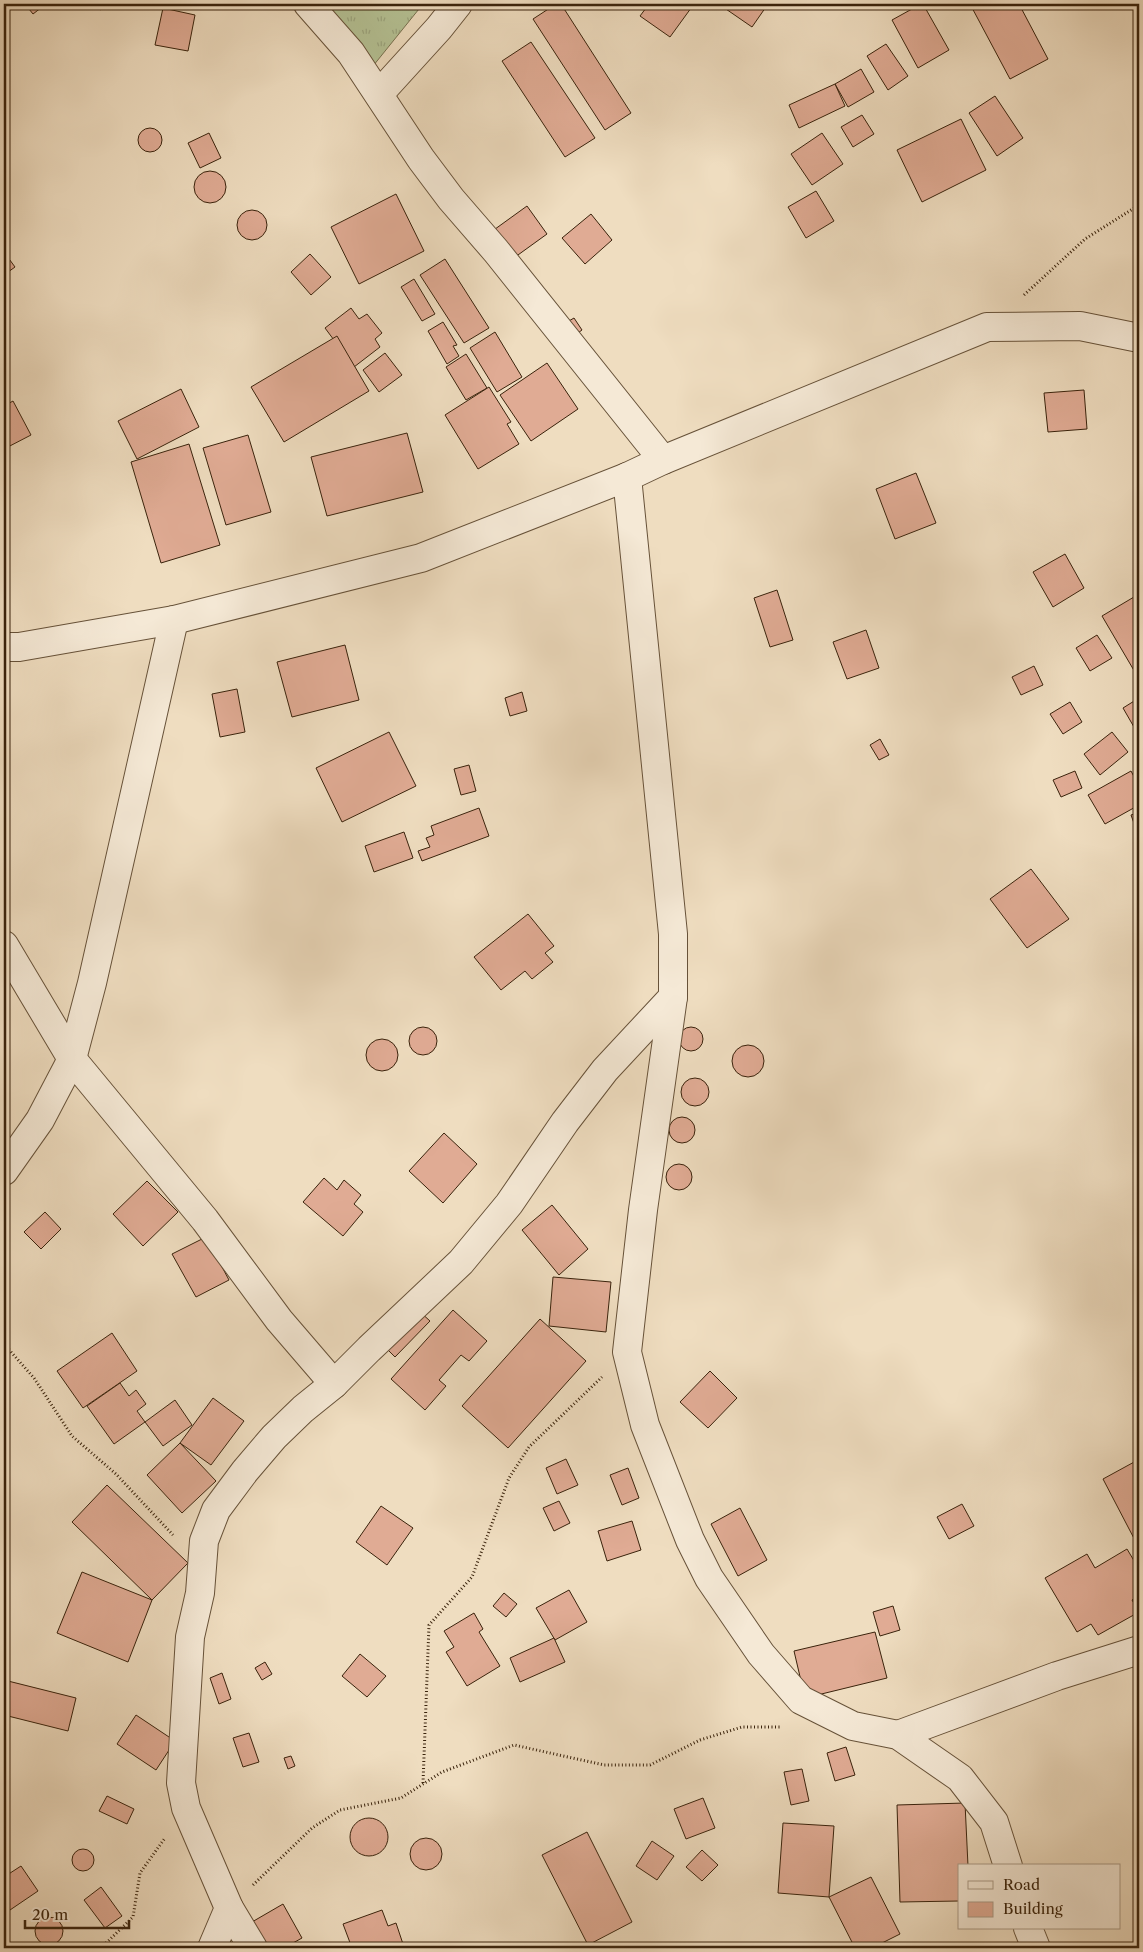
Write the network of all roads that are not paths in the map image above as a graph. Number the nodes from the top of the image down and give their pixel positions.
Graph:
1 (308, 4) edge
2 (458, 4) edge
3 (380, 94) junction
4 (1139, 338) edge
5 (664, 460) junction
6 (627, 477) junction
7 (174, 620) junction
8 (4, 647) edge
9 (4, 945) edge
10 (673, 997) junction
11 (72, 1059) junction
12 (4, 1171) edge
13 (334, 1384) junction
14 (1139, 1650) edge
15 (898, 1735) junction
16 (1007, 1864) edge
17 (229, 1908) junction
18 (1029, 1930) edge
19 (212, 1948) edge
20 (253, 1948) edge
21 (1036, 1948) edge

1 - 3 street
2 - 3 street
3 - 5 street
4 - 5 street
5 - 6 street
6 - 7 street
6 - 10 street
7 - 8 street
7 - 11 street
9 - 11 street
10 - 13 street
10 - 15 street
11 - 12 street
11 - 13 street
13 - 17 street
14 - 15 street
15 - 16 street
17 - 19 street
17 - 20 street
18 - 21 street

